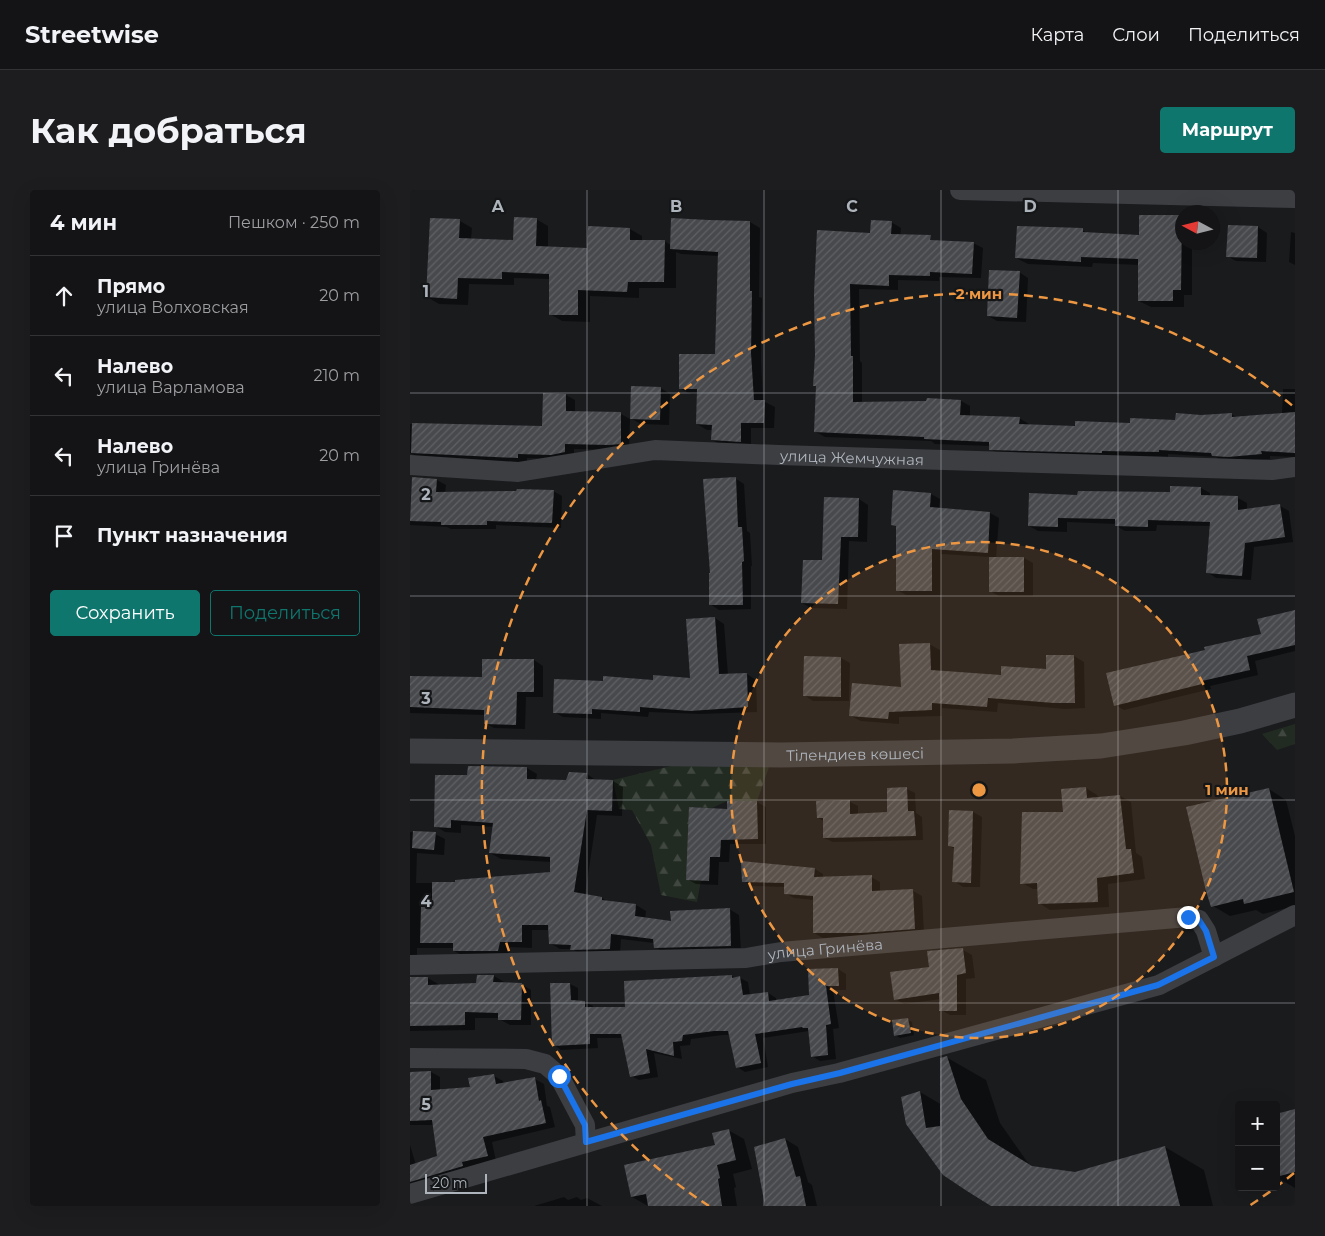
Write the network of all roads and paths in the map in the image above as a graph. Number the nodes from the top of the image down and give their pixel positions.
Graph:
1 (960, 190) edge
2 (1295, 198) edge
3 (410, 465) edge
4 (1295, 467) edge
5 (1295, 705) edge
6 (410, 751) edge
7 (1295, 915) edge
8 (1214, 957) junction
9 (410, 965) edge
10 (410, 1058) edge
11 (586, 1142) junction
12 (410, 1194) edge

1 - 2 street
3 - 4 street, улица Жемчужная
5 - 6 street, Тілендиев көшесі
7 - 8 street
8 - 9 street, улица Гринёва
8 - 11 street
10 - 11 street
11 - 12 street

